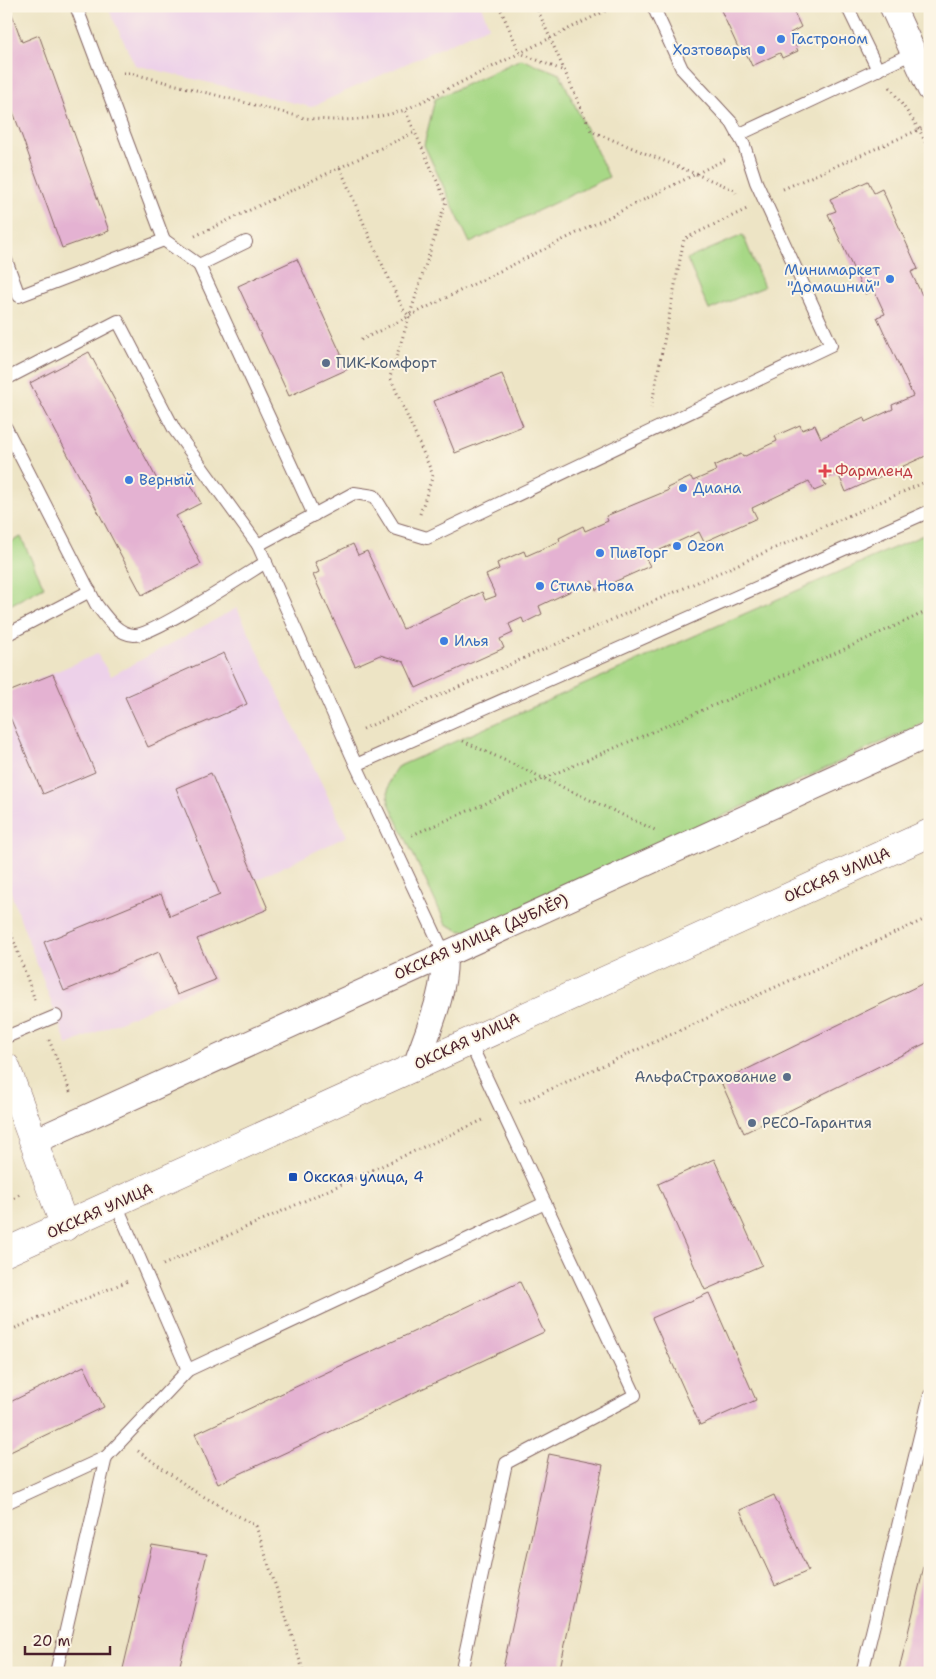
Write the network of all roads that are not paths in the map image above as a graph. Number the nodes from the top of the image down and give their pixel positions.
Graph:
1 (76, 6) edge
2 (653, 6) edge
3 (847, 6) edge
4 (892, 6) edge
5 (913, 54) junction
6 (878, 70) junction
7 (930, 89) edge
8 (741, 140) junction
9 (246, 242) dead end
10 (169, 243) junction
11 (6, 260) edge
12 (199, 265) junction
13 (6, 379) edge
14 (6, 428) edge
15 (930, 511) edge
16 (314, 515) junction
17 (258, 545) junction
18 (266, 562) junction
19 (90, 591) junction
20 (6, 635) edge
21 (930, 734) edge
22 (356, 765) junction
23 (930, 833) edge
24 (444, 953) junction
25 (56, 1016) dead end
26 (6, 1037) edge
27 (469, 1041) junction
28 (416, 1065) junction
29 (6, 1067) edge
30 (34, 1142) junction
31 (545, 1203) junction
32 (116, 1204) junction
33 (65, 1227) junction
34 (6, 1252) edge
35 (188, 1370) junction
36 (930, 1395) edge
37 (106, 1457) junction
38 (6, 1503) edge
39 (56, 1673) edge
40 (461, 1673) edge
41 (862, 1673) edge

1 - 10 lane
2 - 8 lane
3 - 6 lane
4 - 5 street
5 - 6 lane
5 - 7 street
6 - 8 lane
8 - 16 lane
9 - 12 lane
10 - 11 lane
10 - 12 lane
12 - 16 lane
13 - 17 lane
14 - 19 lane
15 - 22 lane
16 - 17 lane
17 - 18 lane
18 - 19 lane
18 - 22 lane
19 - 20 lane
21 - 24 street, ОКСКАЯ УЛИЦА (ДУБЛЁР)
22 - 24 lane
23 - 27 main road, ОКСКАЯ УЛИЦА
24 - 28 street
24 - 30 street, ОКСКАЯ УЛИЦА (ДУБЛЁР)
25 - 26 lane
27 - 28 main road, ОКСКАЯ УЛИЦА
27 - 31 lane
28 - 32 main road, ОКСКАЯ УЛИЦА
29 - 30 main road
30 - 33 main road
31 - 35 lane
31 - 40 lane
32 - 33 main road, ОКСКАЯ УЛИЦА
32 - 35 lane
33 - 34 main road, ОКСКАЯ УЛИЦА
35 - 37 lane
36 - 41 lane
37 - 38 lane
37 - 39 lane

